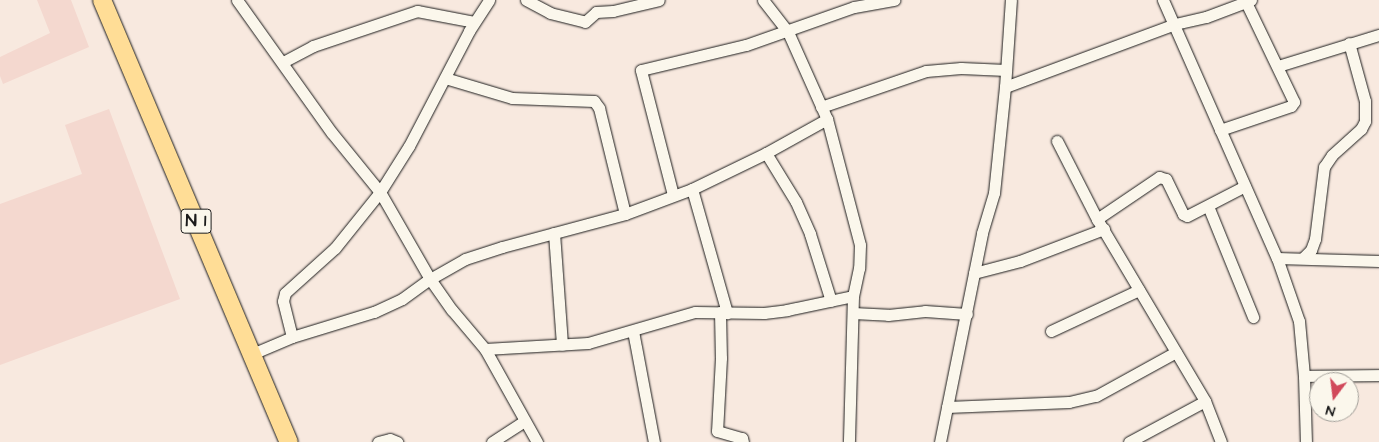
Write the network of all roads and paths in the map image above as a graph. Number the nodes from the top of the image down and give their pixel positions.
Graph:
1 (102, 0) edge
2 (237, 0) edge
3 (490, 0) edge
4 (526, 0) edge
5 (658, 0) edge
6 (764, 0) edge
7 (894, 0) edge
8 (1011, 0) edge
9 (1163, 0) edge
10 (1247, 1) edge
11 (853, 3) edge
12 (474, 22) junction
13 (1174, 24) junction
14 (788, 32) junction
15 (1379, 35) edge
16 (1349, 43) junction
17 (283, 62) junction
18 (1278, 66) junction
19 (1006, 70) junction
20 (445, 78) junction
21 (1005, 87) junction
22 (821, 107) junction
23 (826, 119) junction
24 (1220, 130) junction
25 (1058, 141) dead end
26 (766, 153) junction
27 (1245, 186) junction
28 (692, 189) junction
29 (380, 192) junction
30 (673, 195) junction
31 (1208, 206) junction
32 (625, 214) junction
33 (1097, 219) junction
34 (1104, 229) junction
35 (554, 233) junction
36 (1277, 258) junction
37 (1303, 258) junction
38 (1379, 262) edge
39 (974, 273) junction
40 (430, 279) junction
41 (1139, 290) junction
42 (853, 296) junction
43 (831, 301) junction
44 (723, 312) junction
45 (853, 313) junction
46 (967, 314) junction
47 (1253, 316) dead end
48 (633, 331) junction
49 (1051, 331) dead end
50 (292, 337) junction
51 (562, 345) junction
52 (485, 349) junction
53 (1176, 352) junction
54 (252, 354) junction
55 (1379, 375) edge
56 (1304, 376) junction
57 (1205, 401) junction
58 (947, 407) junction
59 (524, 421) junction
60 (289, 442) edge
61 (378, 442) edge
62 (397, 442) edge
63 (492, 442) edge
64 (537, 442) edge
65 (654, 442) edge
66 (743, 442) edge
67 (849, 442) edge
68 (940, 442) edge
69 (1129, 442) edge
70 (1221, 442) edge
71 (1306, 442) edge

1 - 54 highway, N 1
2 - 17 street
3 - 12 street
4 - 5 street
6 - 14 street
7 - 11 street
8 - 19 street
9 - 13 street
10 - 13 street
10 - 18 street
11 - 14 street
12 - 17 street
12 - 20 street
13 - 21 street
13 - 24 street
14 - 22 street
14 - 30 street
15 - 16 street
16 - 18 street
16 - 37 street
17 - 29 street
18 - 24 street
19 - 21 street
19 - 22 street
20 - 29 street
20 - 32 street
21 - 39 street
22 - 23 street
23 - 26 street
23 - 42 street
24 - 27 street
25 - 33 street
26 - 28 street
26 - 43 street
27 - 31 street
27 - 36 street
28 - 30 street
28 - 44 street
29 - 40 street
29 - 50 street
30 - 32 street
31 - 33 street
31 - 47 street
32 - 35 street
33 - 34 street
34 - 39 street
34 - 41 street
35 - 40 street
35 - 51 street
36 - 37 street
36 - 56 street
37 - 38 street
39 - 46 street
40 - 50 street
40 - 52 street
41 - 49 street
41 - 53 street
42 - 43 street
42 - 45 street
43 - 44 street
44 - 48 street
44 - 66 street
45 - 46 street
45 - 67 street
46 - 58 street
48 - 51 street
48 - 65 street
50 - 54 street
51 - 52 street
52 - 59 street
53 - 57 street
53 - 58 street
54 - 60 highway, N 1
55 - 56 street
56 - 71 street
57 - 69 street
57 - 70 street
58 - 68 street
59 - 63 street
59 - 64 street
61 - 62 street

